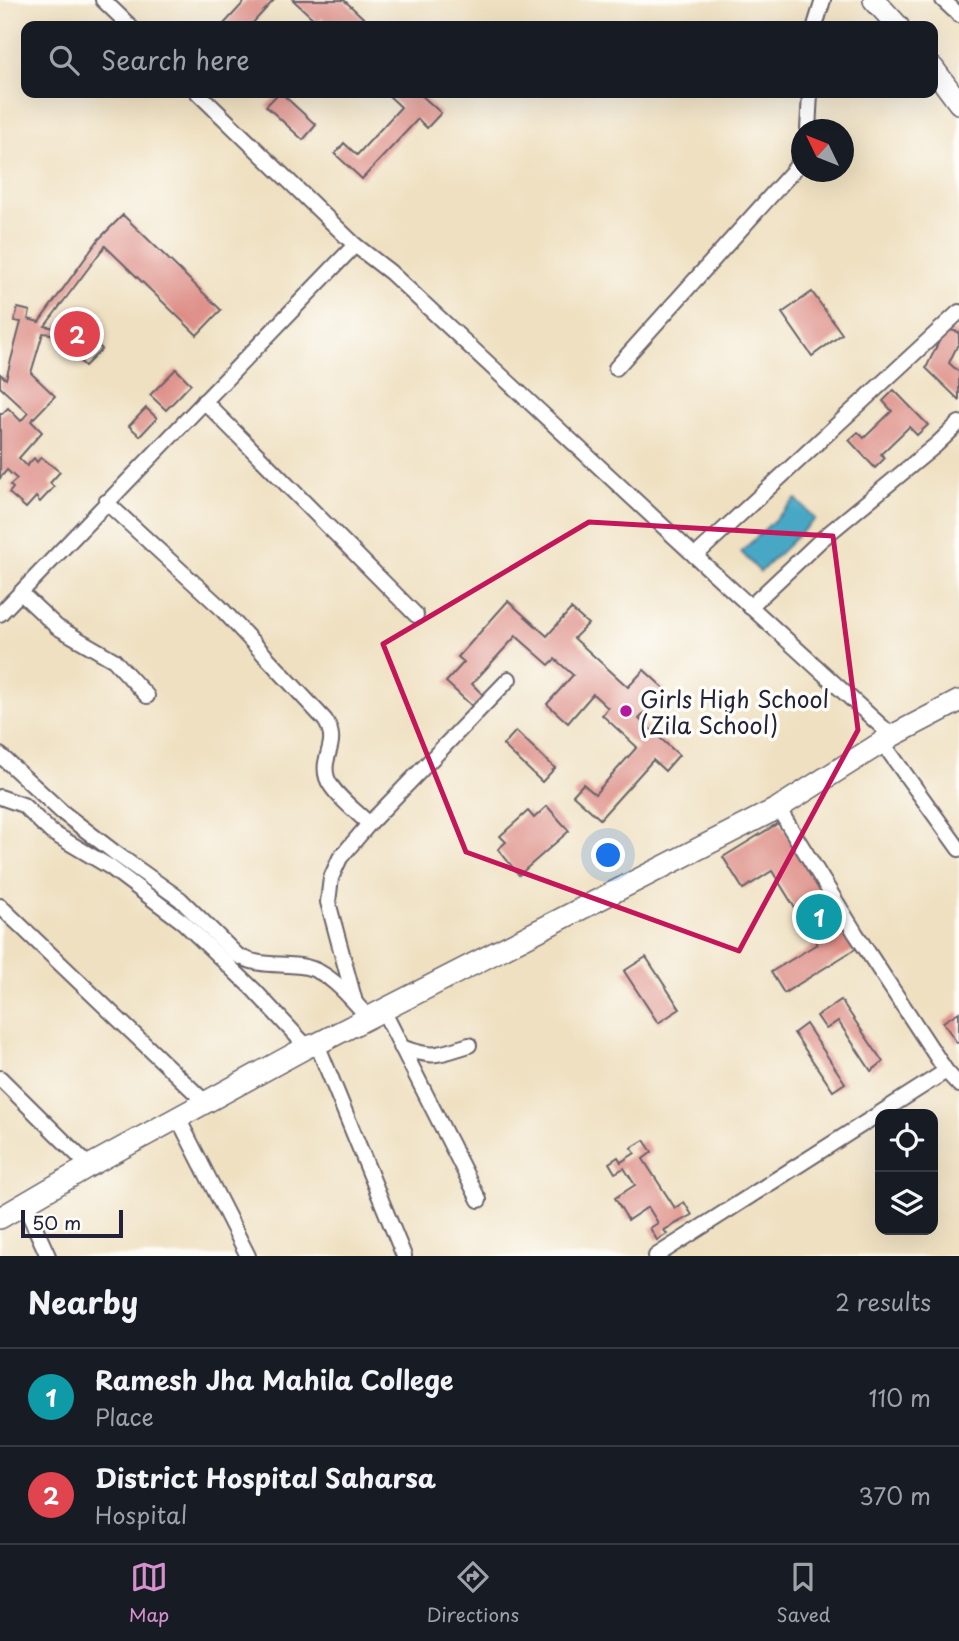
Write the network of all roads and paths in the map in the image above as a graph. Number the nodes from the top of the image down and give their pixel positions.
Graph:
1 (103, 0) edge
2 (823, 0) edge
3 (874, 0) edge
4 (943, 0) edge
5 (959, 15) edge
6 (125, 21) edge
7 (817, 21) edge
8 (893, 21) edge
9 (938, 75) edge
10 (203, 98) edge
11 (810, 98) edge
12 (959, 103) edge
13 (809, 119) edge
14 (791, 173) edge
15 (355, 244) junction
16 (959, 312) edge
17 (616, 368) dead end
18 (204, 401) junction
19 (959, 423) edge
20 (106, 502) junction
21 (695, 556) junction
22 (20, 593) junction
23 (750, 607) junction
24 (0, 614) edge
25 (416, 615) dead end
26 (509, 679) dead end
27 (147, 696) dead end
28 (959, 701) edge
29 (887, 739) junction
30 (0, 755) edge
31 (0, 797) edge
32 (778, 808) junction
33 (369, 824) junction
34 (959, 849) edge
35 (0, 906) edge
36 (369, 1011) junction
37 (469, 1045) dead end
38 (312, 1046) junction
39 (401, 1046) junction
40 (946, 1071) junction
41 (0, 1078) edge
42 (959, 1085) edge
43 (206, 1102) junction
44 (178, 1118) junction
45 (89, 1166) junction
46 (479, 1200) dead end
47 (24, 1203) junction
48 (0, 1217) edge
49 (48, 1256) edge
50 (248, 1256) edge
51 (404, 1256) edge
52 (656, 1256) edge

1 - 6 street
2 - 7 street
3 - 8 street
4 - 5 street
9 - 12 street
10 - 15 street
11 - 13 street
14 - 17 street
15 - 18 street
15 - 21 street
16 - 21 street
18 - 20 street
18 - 25 street
19 - 23 street
20 - 22 street
20 - 33 street
21 - 23 street
22 - 24 street
22 - 27 street
23 - 29 street
26 - 33 street
28 - 29 street
29 - 32 street
29 - 34 street
30 - 36 street
31 - 38 street
32 - 36 street
32 - 40 street
33 - 36 street
35 - 43 street
36 - 38 street
36 - 39 street
37 - 39 street
38 - 43 street
38 - 51 street
39 - 46 street
40 - 42 street
40 - 52 street
41 - 45 street
43 - 44 street
44 - 45 street
44 - 50 street
45 - 47 street
47 - 48 street
47 - 49 street

